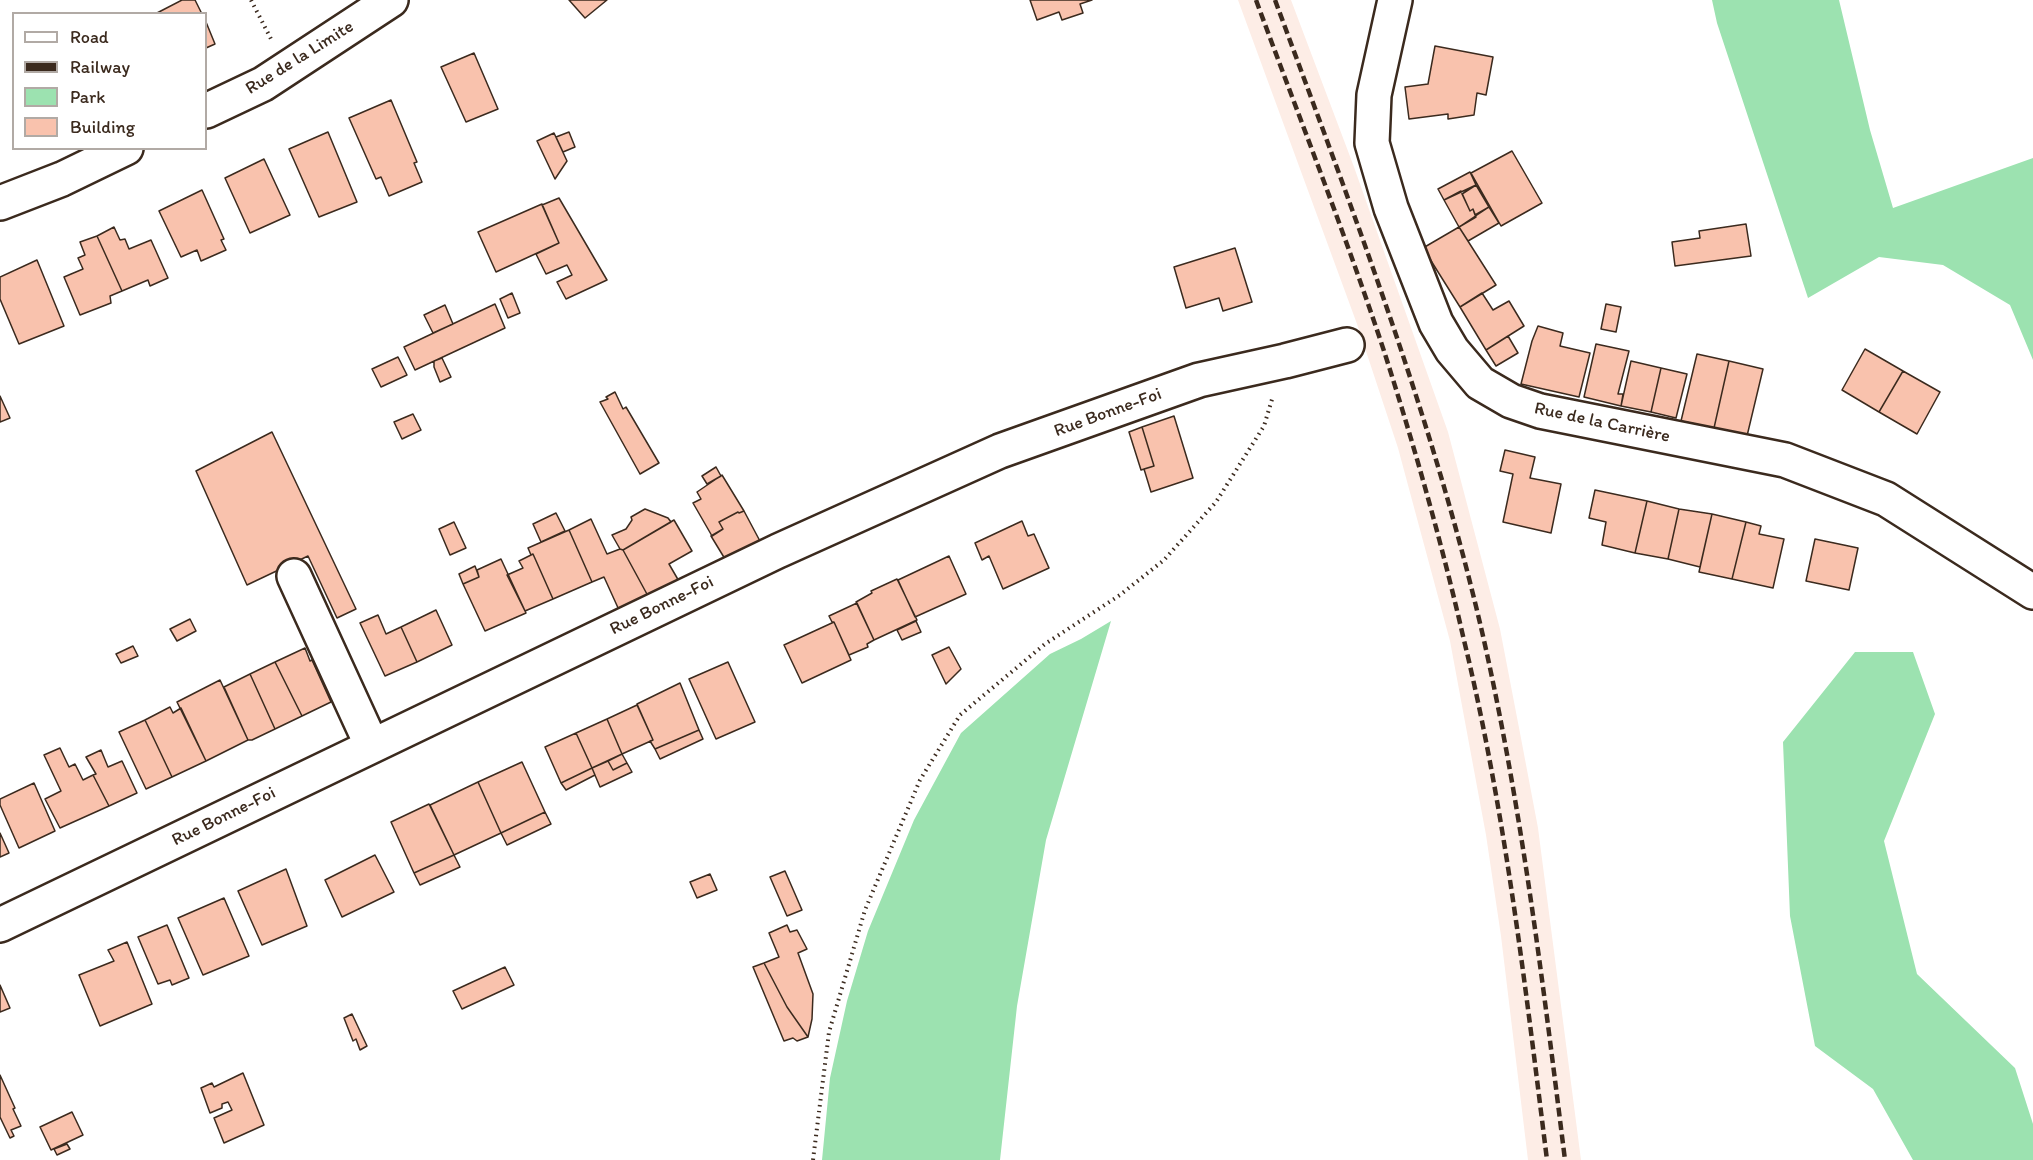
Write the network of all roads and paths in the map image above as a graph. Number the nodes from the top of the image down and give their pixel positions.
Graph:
1 (251, 0) edge
2 (391, 0) edge
3 (1395, 0) edge
4 (287, 69) junction
5 (207, 111) edge
6 (122, 150) edge
7 (0, 203) edge
8 (1347, 345) dead end
9 (1285, 362) junction
10 (294, 576) dead end
11 (2033, 592) edge
12 (372, 746) junction
13 (0, 925) edge
14 (813, 1160) edge

1 - 4 path
2 - 4 street, Rue de la Limite
3 - 11 street, Rue de la Carrière
4 - 5 street, Rue de la Limite
6 - 7 street
8 - 9 street, Rue Bonne-Foi
9 - 12 street, Rue Bonne-Foi
9 - 14 path
10 - 12 street
12 - 13 street, Rue Bonne-Foi

